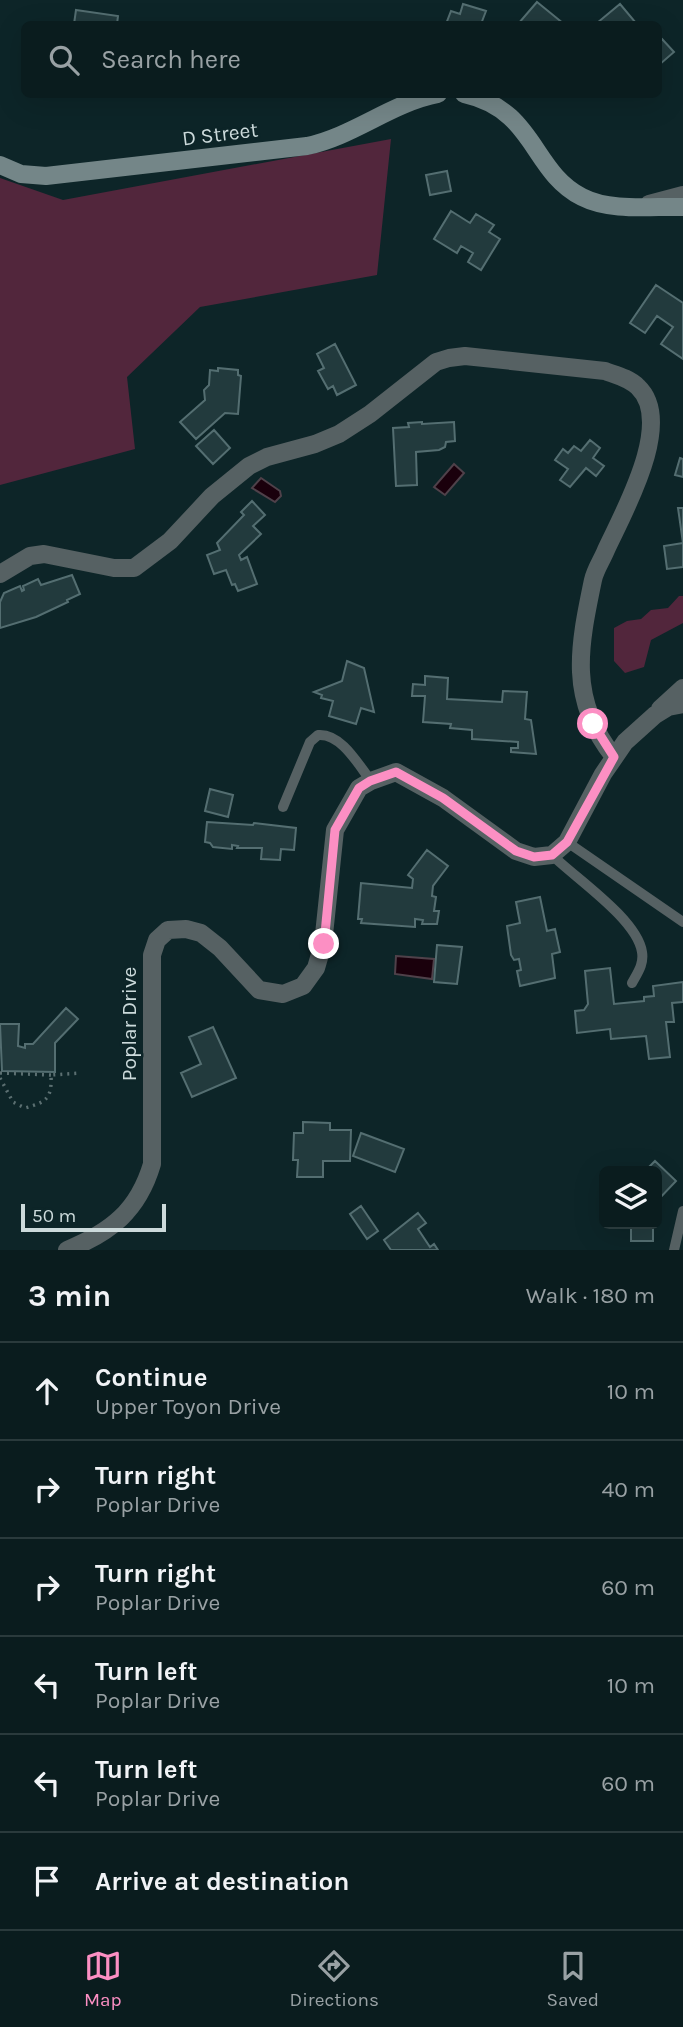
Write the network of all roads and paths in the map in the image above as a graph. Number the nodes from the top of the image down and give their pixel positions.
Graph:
1 (424, 98) edge
2 (476, 98) edge
3 (0, 165) edge
4 (683, 195) edge
5 (639, 206) junction
6 (683, 207) edge
7 (0, 574) edge
8 (683, 688) edge
9 (683, 704) edge
10 (648, 721) junction
11 (614, 757) junction
12 (370, 781) junction
13 (282, 807) dead end
14 (567, 842) junction
15 (552, 855) junction
16 (683, 922) edge
17 (632, 983) dead end
18 (82, 1073) dead end
19 (51, 1075) junction
20 (0, 1076) edge
21 (683, 1211) edge
22 (67, 1250) edge
23 (674, 1250) edge

1 - 3 street, D Street
2 - 5 street
4 - 5 street
5 - 6 street
7 - 11 street
8 - 10 street
9 - 10 street
10 - 11 street
11 - 14 street
12 - 13 lane
12 - 15 street
12 - 22 street, Poplar Drive
14 - 15 street
14 - 16 lane
15 - 17 lane
18 - 19 path
19 - 20 path
19 - 20 path
21 - 23 lane

